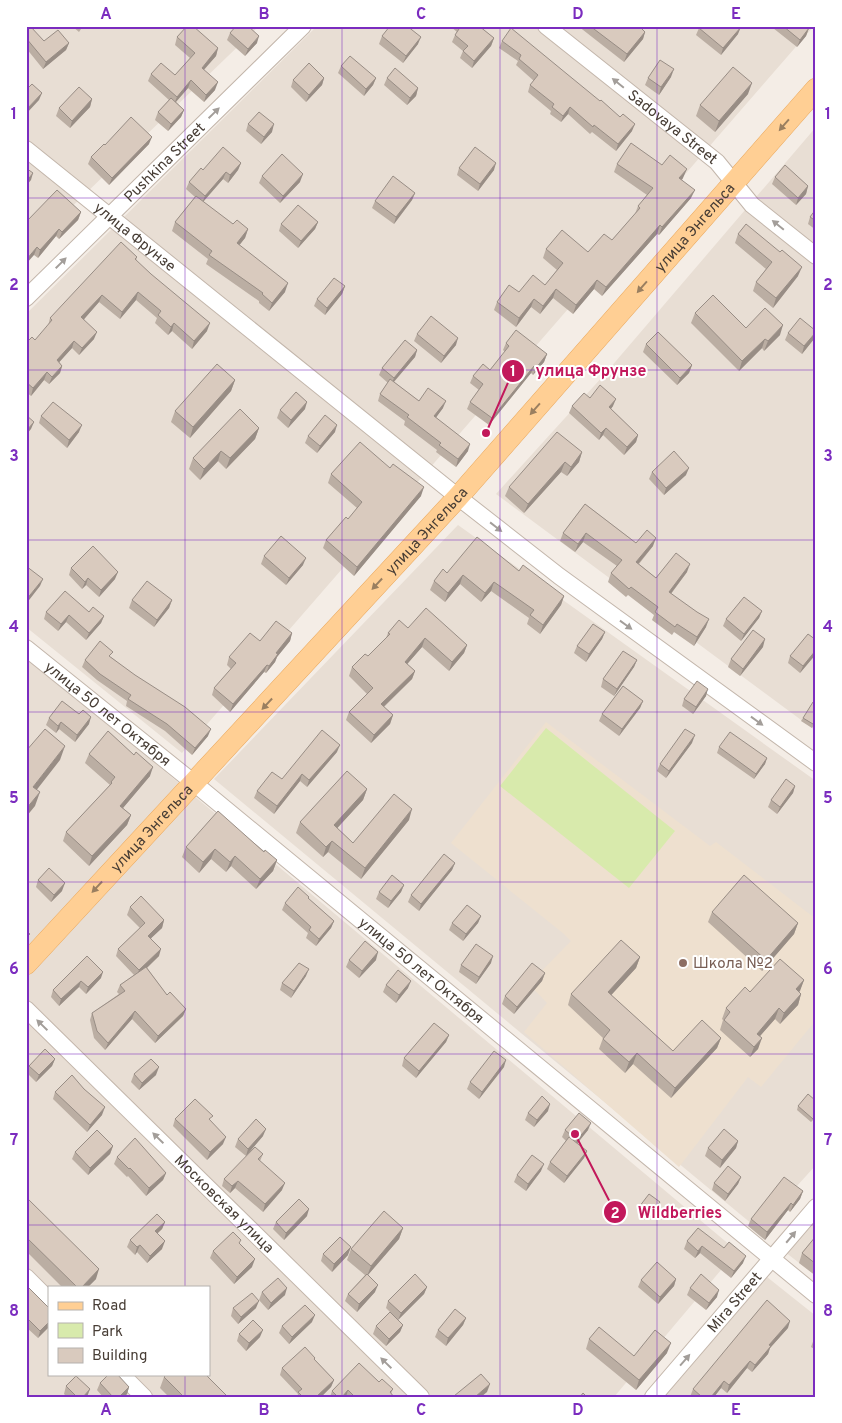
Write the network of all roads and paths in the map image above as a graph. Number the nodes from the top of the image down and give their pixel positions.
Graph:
1 (303, 26) edge
2 (546, 26) edge
3 (816, 89) edge
4 (26, 149) edge
5 (734, 183) junction
6 (108, 216) junction
7 (816, 256) edge
8 (26, 298) edge
9 (458, 497) junction
10 (26, 648) edge
11 (816, 763) edge
12 (194, 783) junction
13 (26, 964) edge
14 (26, 1009) edge
15 (816, 1207) edge
16 (772, 1260) junction
17 (26, 1277) edge
18 (816, 1295) edge
19 (48, 1299) edge
20 (124, 1376) edge
21 (144, 1397) edge
22 (421, 1397) edge
23 (653, 1397) edge

6 -> 1 street, Pushkina Street
5 -> 2 street, Sadovaya Street
3 -> 5 main road, улица Энгельса
4 - 6 street, улица Фрунзе
7 -> 5 street, Sadovaya Street
5 -> 9 main road, улица Энгельса
8 -> 6 street, Pushkina Street
6 - 9 street, улица Фрунзе
9 -> 11 street, улица Фрунзе
9 -> 12 main road, улица Энгельса
10 - 12 street, улица 50 лет Октября
12 -> 13 main road, улица Энгельса
12 - 16 street, улица 50 лет Октября
22 -> 14 street, Московская улица
16 -> 15 street, Mira Street
16 - 18 street, улица 50 лет Октября
23 -> 16 street, Mira Street
17 - 19 street
20 - 21 street

